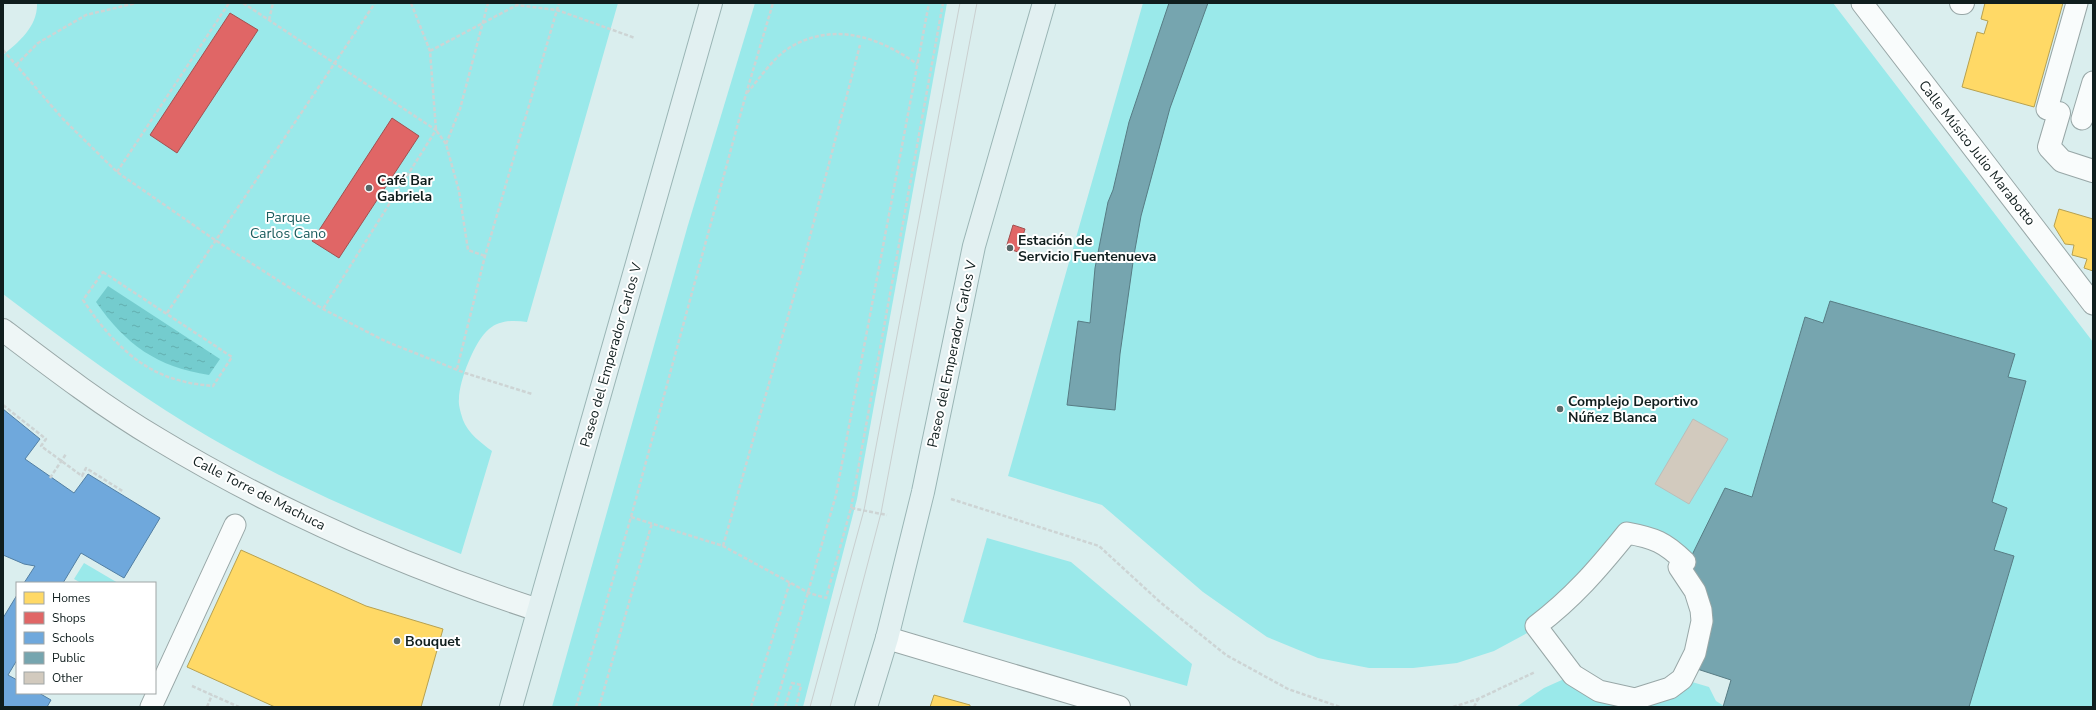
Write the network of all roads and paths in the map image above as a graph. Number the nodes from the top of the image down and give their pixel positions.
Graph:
1 (136, 3) edge
2 (229, 3) edge
3 (243, 3) edge
4 (273, 3) edge
5 (375, 3) edge
6 (411, 3) edge
7 (488, 3) edge
8 (559, 3) edge
9 (711, 3) edge
10 (773, 3) edge
11 (928, 3) edge
12 (943, 3) edge
13 (1044, 3) edge
14 (1862, 3) edge
15 (2077, 3) edge
16 (556, 10) junction
17 (269, 20) junction
18 (482, 23) junction
19 (635, 38) dead end
20 (860, 45) dead end
21 (3, 50) edge
22 (430, 51) junction
23 (334, 63) junction
24 (917, 64) junction
25 (16, 65) junction
26 (2093, 82) edge
27 (746, 94) junction
28 (2053, 111) joint
29 (2082, 119) dead end
30 (436, 130) junction
31 (446, 144) junction
32 (2093, 171) edge
33 (117, 172) junction
34 (215, 240) junction
35 (485, 256) junction
36 (2093, 304) edge
37 (323, 309) junction
38 (167, 313) junction
39 (3, 330) edge
40 (457, 370) junction
41 (532, 394) dead end
42 (3, 405) edge
43 (66, 454) dead end
44 (61, 461) junction
45 (50, 478) dead end
46 (124, 492) dead end
47 (945, 497) dead end
48 (851, 508) junction
49 (892, 516) dead end
50 (631, 517) junction
51 (652, 523) junction
52 (235, 525) dead end
53 (723, 546) junction
54 (790, 582) junction
55 (809, 593) junction
56 (538, 610) junction
57 (887, 638) junction
58 (1559, 658) junction
59 (166, 674) junction
60 (212, 695) junction
61 (1478, 699) junction
62 (151, 707) edge
63 (207, 707) edge
64 (239, 707) edge
65 (511, 707) edge
66 (576, 707) edge
67 (599, 707) edge
68 (751, 707) edge
69 (775, 707) edge
70 (785, 707) edge
71 (796, 707) edge
72 (866, 707) edge
73 (1118, 707) edge
74 (1340, 707) edge
75 (1453, 707) edge
76 (1474, 707) edge

1 - 25 path
2 - 33 path
3 - 17 path
4 - 17 path
5 - 23 path
6 - 22 path
7 - 18 path
8 - 16 path
9 - 56 main road, Paseo del Emperador Carlos V
10 - 27 path
11 - 24 path
12 - 48 path
13 - 57 main road, Paseo del Emperador Carlos V
14 - 36 street, Calle Músico Julio Marabotto
15 - 28 street
16 - 18 path
16 - 19 path
16 - 35 path
17 - 23 path
18 - 22 path
18 - 31 path
20 - 53 path
21 - 25 path
22 - 30 path
23 - 30 path
23 - 34 path
24 - 27 path
24 - 55 path
25 - 33 path
26 - 29 street
27 - 50 path
28 - 32 street
30 - 31 path
30 - 37 path
31 - 35 path
33 - 34 path
34 - 37 path
34 - 38 path
35 - 40 path
37 - 40 path
38 - 38 path
39 - 56 main road, Calle Torre de Machuca
40 - 41 path
42 - 44 path
43 - 44 path
44 - 45 path
44 - 46 path
47 - 74 path
48 - 49 path
48 - 55 path
50 - 51 path
50 - 66 path
51 - 53 path
51 - 67 path
52 - 59 street
53 - 54 path
54 - 55 path
54 - 68 path
55 - 69 path
56 - 65 main road, Paseo del Emperador Carlos V
57 - 72 main road, Paseo del Emperador Carlos V
57 - 73 street
58 - 58 street
58 - 61 path
59 - 60 path
59 - 62 street
60 - 63 path
60 - 64 path
61 - 75 path
61 - 76 path
70 - 71 path

